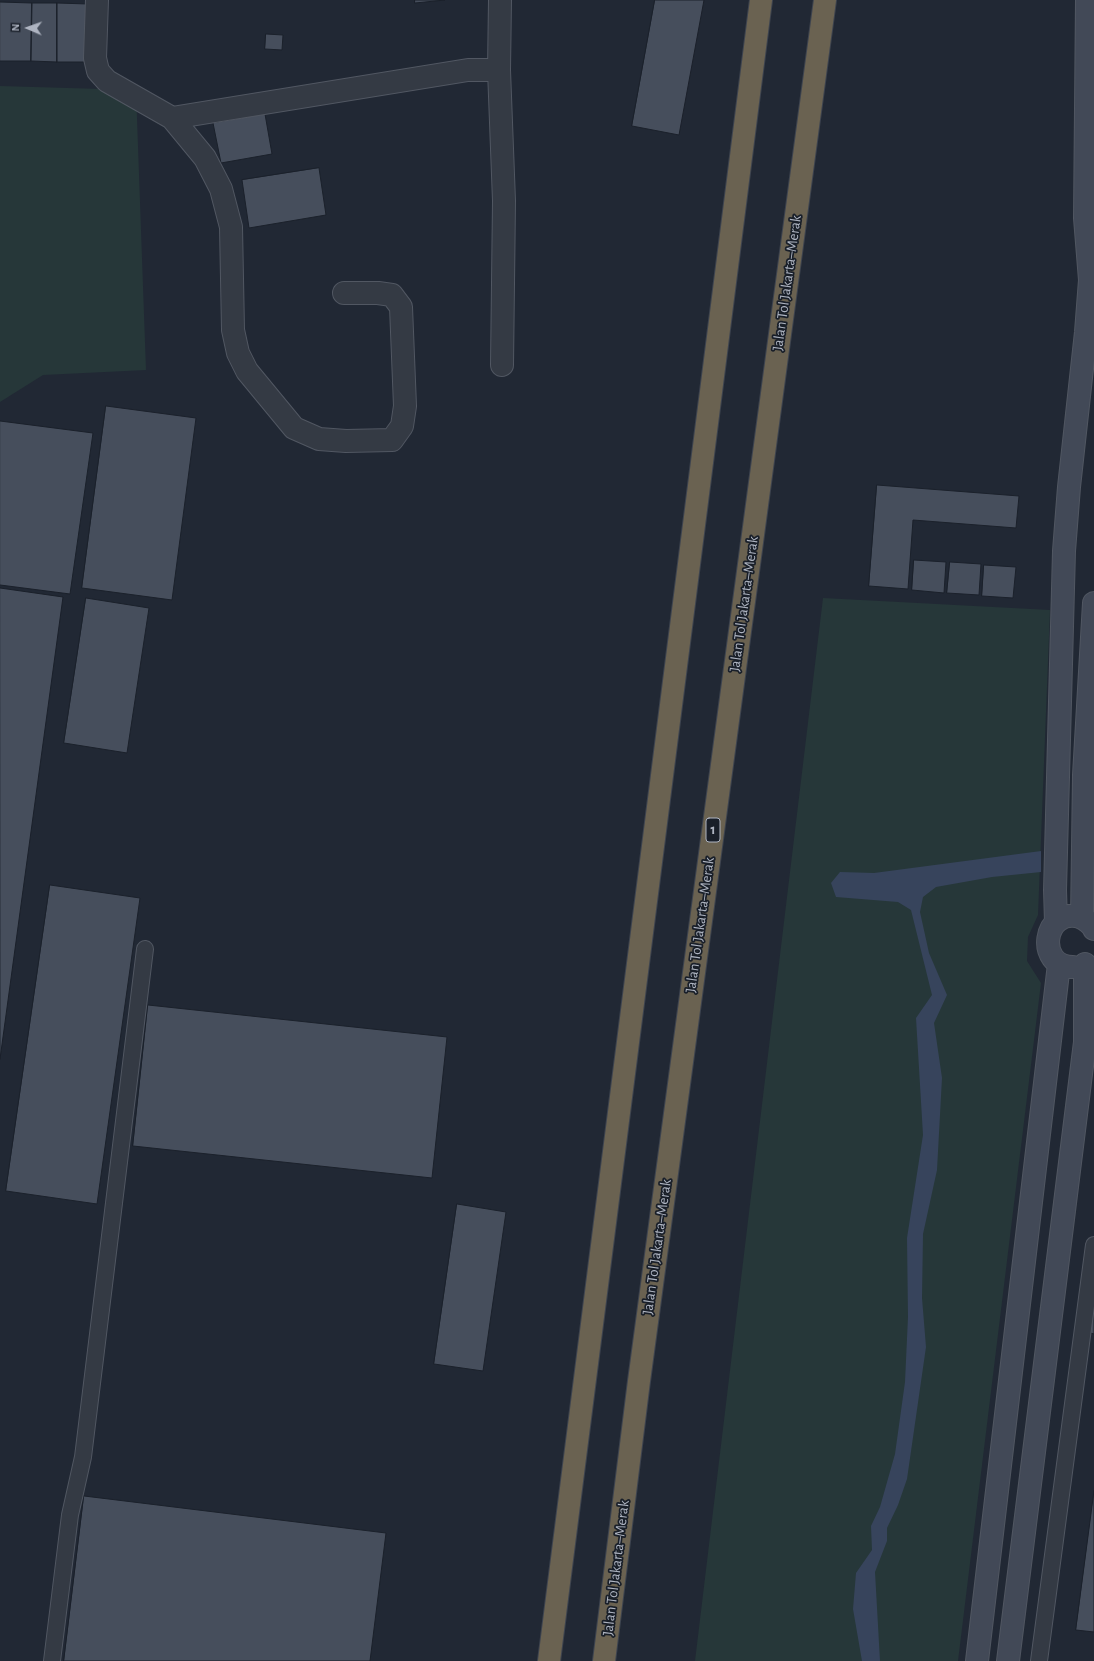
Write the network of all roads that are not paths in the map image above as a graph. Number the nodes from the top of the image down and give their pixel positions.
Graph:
1 (97, 0) edge
2 (500, 0) edge
3 (761, 0) edge
4 (826, 0) edge
5 (1087, 0) edge
6 (499, 70) junction
7 (172, 118) junction
8 (344, 293) dead end
9 (1091, 334) edge
10 (502, 365) dead end
11 (1094, 603) edge
12 (1089, 776) edge
13 (1056, 922) junction
14 (1091, 925) edge
15 (145, 949) dead end
16 (1090, 959) edge
17 (1060, 964) junction
18 (1089, 1043) edge
19 (1094, 1245) edge
20 (52, 1661) edge
21 (549, 1661) edge
22 (604, 1661) edge
23 (977, 1661) edge
24 (1008, 1661) edge
25 (1039, 1661) edge

1 - 7 street
2 - 6 street
3 - 21 highway
4 - 22 highway, Jalan Tol Jakarta–Merak / 1
5 - 9 street
6 - 7 street
6 - 10 street
7 - 8 street
9 - 13 street
11 - 12 street
12 - 14 street
13 - 14 street
13 - 17 street
15 - 20 lane
16 - 17 street
16 - 18 street
17 - 23 street
18 - 24 street
19 - 25 lane

